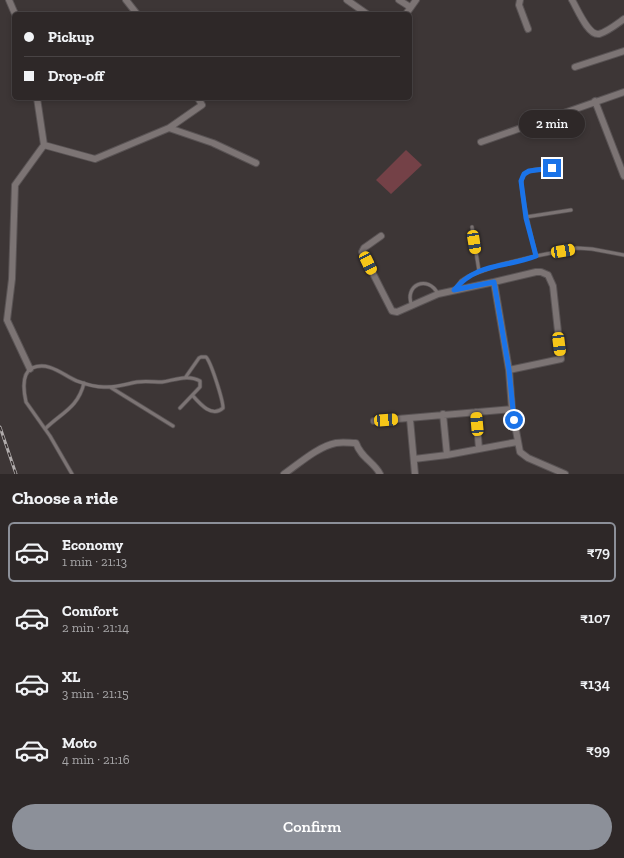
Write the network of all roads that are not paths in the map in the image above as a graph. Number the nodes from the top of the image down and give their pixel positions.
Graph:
1 (9, 0) edge
2 (126, 0) edge
3 (347, 0) edge
4 (399, 0) edge
5 (416, 0) edge
6 (520, 0) edge
7 (572, 0) edge
8 (410, 8) junction
9 (13, 12) edge
10 (135, 12) edge
11 (364, 12) edge
12 (407, 12) edge
13 (624, 19) edge
14 (528, 29) dead end
15 (624, 50) edge
16 (575, 67) dead end
17 (624, 92) edge
18 (37, 100) edge
19 (199, 100) edge
20 (595, 101) junction
21 (169, 128) junction
22 (481, 142) dead end
23 (44, 145) junction
24 (256, 163) dead end
25 (552, 168) dead end
26 (624, 176) edge
27 (571, 210) dead end
28 (526, 218) junction
29 (472, 227) dead end
30 (381, 236) dead end
31 (624, 255) edge
32 (536, 256) junction
33 (479, 271) junction
34 (494, 282) junction
35 (454, 290) junction
36 (438, 294) junction
37 (412, 306) junction
38 (30, 369) junction
39 (509, 370) junction
40 (185, 378) junction
41 (84, 383) junction
42 (110, 387) junction
43 (193, 396) junction
44 (180, 408) dead end
45 (512, 409) junction
46 (476, 412) junction
47 (443, 414) junction
48 (410, 419) junction
49 (374, 421) dead end
50 (173, 426) dead end
51 (45, 429) junction
52 (517, 442) junction
53 (479, 449) junction
54 (447, 455) junction
55 (414, 459) junction
56 (72, 474) edge
57 (284, 474) edge
58 (380, 474) edge
59 (415, 474) edge
60 (565, 474) edge

1 - 9 street
2 - 10 street
3 - 11 street
4 - 8 street
5 - 8 street
6 - 14 street
7 - 13 street
8 - 12 street
15 - 16 street
17 - 20 street
18 - 23 street
19 - 21 street
20 - 22 street
20 - 26 street
21 - 23 street
21 - 24 street
23 - 38 street
25 - 28 lane
27 - 28 lane
28 - 32 lane
29 - 33 lane
30 - 37 street
31 - 32 lane
32 - 33 lane
33 - 35 lane
34 - 35 street
34 - 39 street
34 - 39 street
35 - 36 street
36 - 37 street
36 - 37 lane
38 - 41 lane
38 - 51 lane
39 - 45 street
40 - 42 lane
40 - 43 lane
40 - 43 lane
41 - 42 lane
41 - 51 lane
42 - 50 lane
43 - 44 lane
45 - 46 street
45 - 52 street
46 - 47 street
46 - 53 street
47 - 48 street
47 - 54 street
48 - 49 street
48 - 55 street
51 - 56 lane
52 - 53 street
52 - 60 street
53 - 54 street
54 - 55 street
55 - 59 street
57 - 58 street

